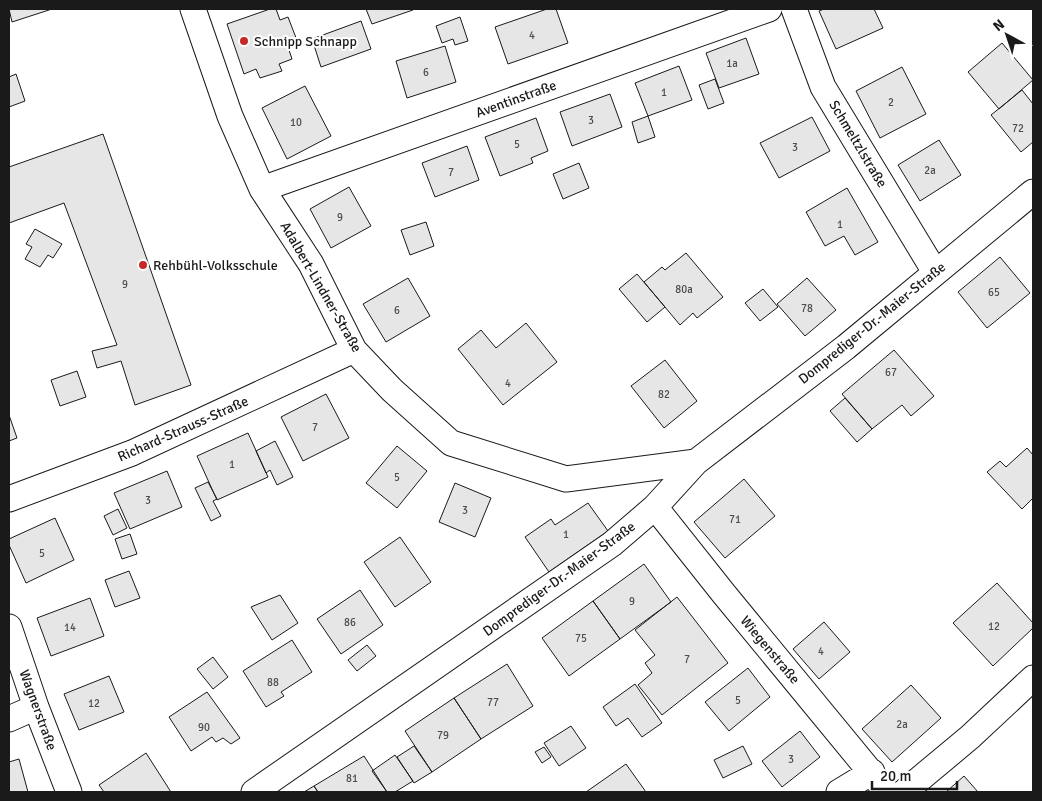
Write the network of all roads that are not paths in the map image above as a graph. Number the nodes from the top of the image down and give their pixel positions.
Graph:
1 (193, 9) edge
2 (769, 9) edge
3 (794, 9) edge
4 (262, 189) junction
5 (1033, 192) edge
6 (935, 272) junction
7 (354, 350) junction
8 (696, 462) junction
9 (9, 500) edge
10 (655, 507) junction
11 (9, 627) edge
12 (1033, 678) edge
13 (36, 707) junction
14 (9, 719) edge
15 (872, 772) junction
16 (69, 792) edge
17 (254, 792) edge
18 (839, 792) edge
19 (887, 792) edge
20 (904, 792) edge

1 - 4 street, Adalbert-Lindner-Straße
2 - 4 street, Aventinstraße
3 - 6 street, Schmeltzlstraße
4 - 7 street, Adalbert-Lindner-Straße
5 - 6 street, Domprediger-Dr.-Maier-Straße
6 - 8 street, Domprediger-Dr.-Maier-Straße
7 - 8 street, Adalbert-Lindner-Straße
7 - 9 street, Richard-Strauss-Straße
8 - 10 street, Domprediger-Dr.-Maier-Straße
10 - 15 street, Wiegenstraße
10 - 17 street, Domprediger-Dr.-Maier-Straße
11 - 13 street, Wagnerstraße
12 - 20 street
13 - 14 street
13 - 16 street, Wagnerstraße
15 - 18 street
15 - 19 street, Wiegenstraße

